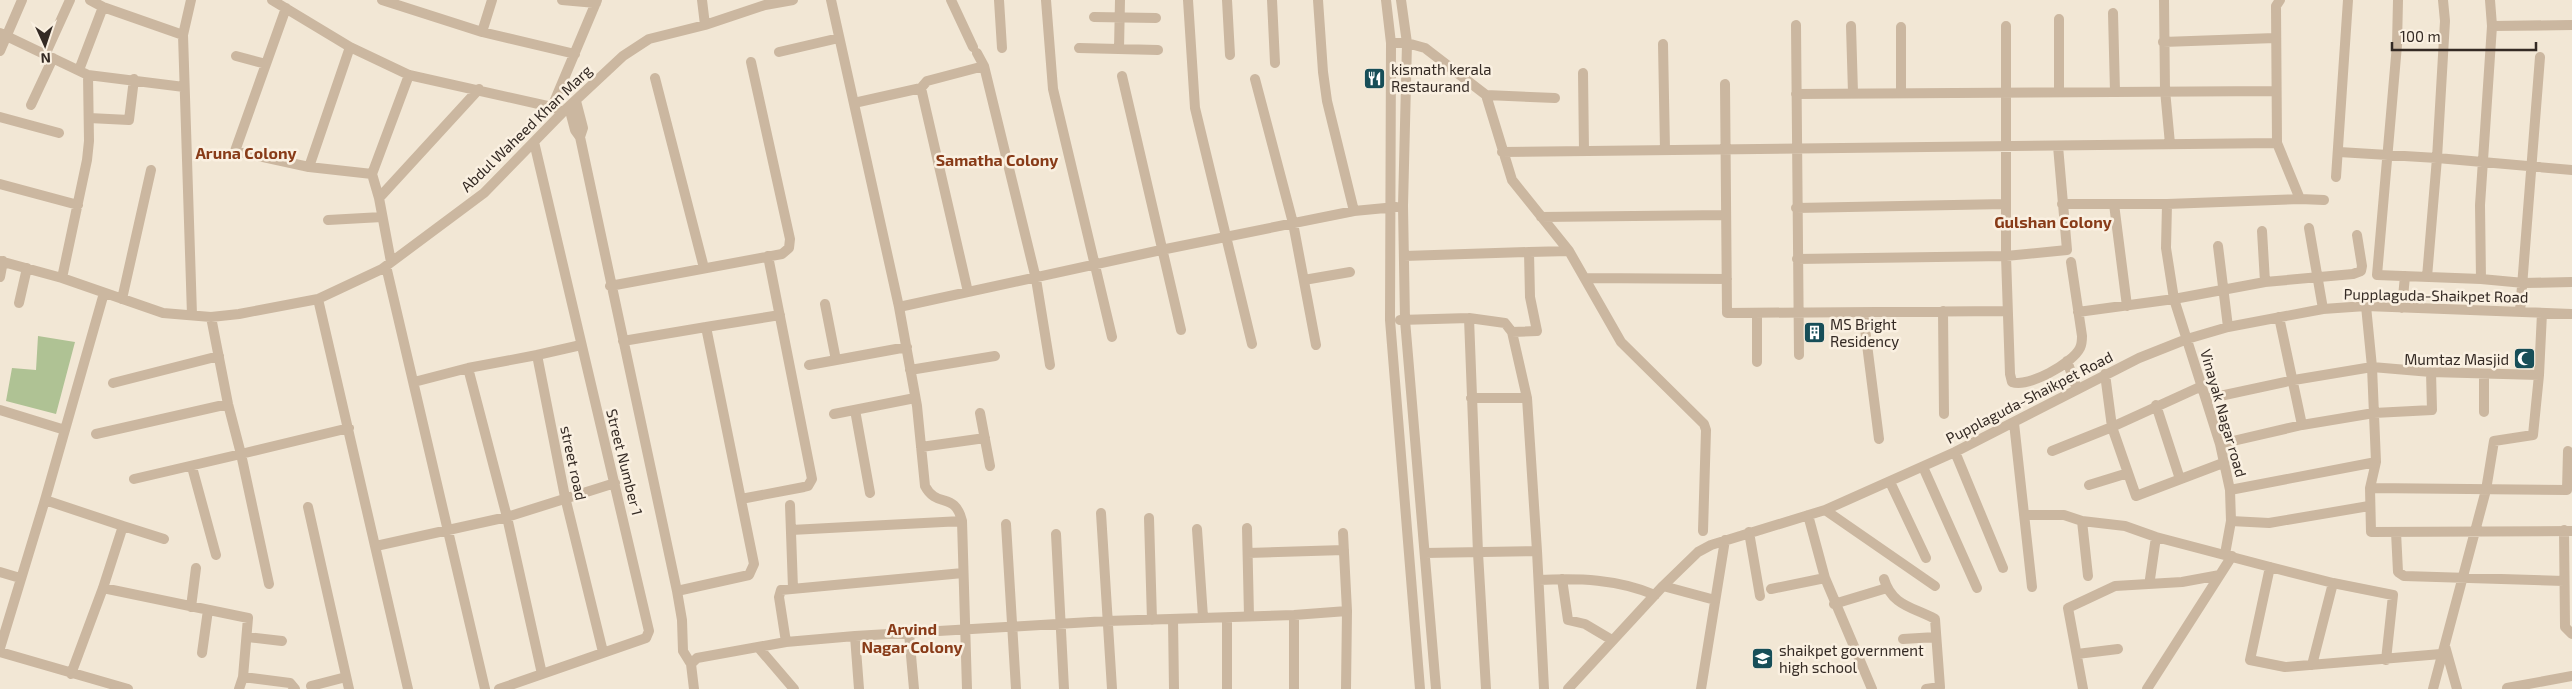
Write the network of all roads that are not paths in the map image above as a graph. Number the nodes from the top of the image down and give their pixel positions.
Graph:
1 (22, 0) edge
2 (70, 0) edge
3 (90, 0) edge
4 (192, 0) edge
5 (272, 0) edge
6 (382, 0) edge
7 (492, 0) edge
8 (562, 0) edge
9 (702, 0) edge
10 (793, 0) edge
11 (831, 0) edge
12 (951, 0) edge
13 (999, 0) edge
14 (1046, 0) edge
15 (1120, 0) edge
16 (1188, 0) edge
17 (1227, 0) edge
18 (1272, 0) edge
19 (1318, 0) edge
20 (1386, 0) edge
21 (1401, 0) edge
22 (2164, 0) edge
23 (2280, 0) edge
24 (2348, 0) edge
25 (2398, 0) edge
26 (2443, 0) edge
27 (2490, 0) edge
28 (596, 1) edge
29 (764, 2) edge
30 (103, 8) junction
31 (286, 8) junction
32 (2113, 13) dead end
33 (1094, 17) dead end
34 (1119, 17) junction
35 (1156, 18) dead end
36 (2059, 19) dead end
37 (705, 25) junction
38 (1796, 25) dead end
39 (2572, 25) edge
40 (1851, 26) dead end
41 (2006, 26) dead end
42 (2492, 26) junction
43 (1901, 27) dead end
44 (482, 32) junction
45 (4, 34) edge
46 (183, 35) junction
47 (839, 38) junction
48 (2275, 38) junction
49 (2163, 42) junction
50 (1391, 43) junction
51 (1407, 43) junction
52 (1663, 44) dead end
53 (350, 47) junction
54 (1002, 48) dead end
55 (1079, 48) dead end
56 (1119, 49) junction
57 (1158, 50) dead end
58 (0, 52) edge
59 (778, 52) dead end
60 (575, 54) junction
61 (1230, 54) dead end
62 (49, 56) junction
63 (236, 56) dead end
64 (2540, 57) dead end
65 (750, 62) dead end
66 (266, 64) junction
67 (1275, 64) dead end
68 (984, 66) junction
69 (84, 73) junction
70 (1583, 73) dead end
71 (409, 76) junction
72 (1122, 76) dead end
73 (655, 78) dead end
74 (134, 79) junction
75 (1255, 79) dead end
76 (1725, 84) dead end
77 (184, 87) junction
78 (921, 88) junction
79 (479, 90) junction
80 (2165, 90) junction
81 (2276, 91) junction
82 (1901, 92) junction
83 (2007, 92) junction
84 (2059, 92) junction
85 (2115, 92) junction
86 (1852, 93) junction
87 (1796, 94) junction
88 (1486, 95) junction
89 (1555, 98) dead end
90 (854, 103) junction
91 (31, 105) dead end
92 (552, 107) junction
93 (569, 107) junction
94 (0, 117) edge
95 (89, 118) junction
96 (60, 133) dead end
97 (534, 142) junction
98 (2277, 143) junction
99 (2170, 144) junction
100 (2005, 146) junction
101 (2058, 146) junction
102 (1796, 148) junction
103 (1725, 149) junction
104 (1665, 150) junction
105 (1584, 151) junction
106 (1502, 152) junction
107 (2339, 152) junction
108 (2388, 154) junction
109 (2437, 158) junction
110 (2484, 162) junction
111 (309, 167) junction
112 (2532, 168) junction
113 (151, 170) dead end
114 (2572, 170) edge
115 (372, 174) junction
116 (2336, 177) dead end
117 (0, 184) edge
118 (380, 198) junction
119 (2300, 199) junction
120 (2324, 200) dead end
121 (2006, 204) junction
122 (2062, 204) junction
123 (2114, 204) junction
124 (2167, 204) junction
125 (78, 205) junction
126 (1403, 206) junction
127 (1391, 208) junction
128 (1796, 208) junction
129 (1354, 211) junction
130 (1726, 214) junction
131 (1541, 217) junction
132 (382, 218) junction
133 (328, 220) dead end
134 (1293, 223) junction
135 (2310, 228) dead end
136 (2262, 231) dead end
137 (2357, 235) dead end
138 (1226, 237) junction
139 (2218, 246) dead end
140 (1161, 250) junction
141 (1569, 251) junction
142 (1529, 252) junction
143 (768, 256) junction
144 (1404, 256) junction
145 (2006, 256) junction
146 (1797, 260) junction
147 (1, 261) edge
148 (2071, 262) dead end
149 (388, 264) junction
150 (1096, 266) junction
151 (27, 268) junction
152 (704, 268) junction
153 (1350, 272) dead end
154 (2405, 276) junction
155 (0, 277) edge
156 (2427, 277) junction
157 (62, 278) junction
158 (1036, 278) junction
159 (1586, 278) junction
160 (2319, 278) junction
161 (1726, 279) junction
162 (2481, 279) junction
163 (1304, 280) junction
164 (2265, 282) junction
165 (2572, 282) edge
166 (2524, 283) junction
167 (610, 286) junction
168 (2222, 290) junction
169 (968, 292) junction
170 (104, 293) junction
171 (122, 299) junction
172 (318, 299) junction
173 (2174, 299) junction
174 (19, 303) dead end
175 (825, 304) dead end
176 (2127, 306) junction
177 (2366, 306) junction
178 (899, 307) junction
179 (2402, 308) junction
180 (2323, 309) junction
181 (1943, 311) junction
182 (2007, 311) junction
183 (2078, 312) junction
184 (2520, 312) junction
185 (1863, 313) junction
186 (2542, 313) junction
187 (1757, 314) junction
188 (1798, 314) junction
189 (2572, 314) edge
190 (192, 315) junction
191 (780, 315) junction
192 (211, 317) junction
193 (2279, 317) junction
194 (1469, 318) junction
195 (1390, 320) junction
196 (1406, 320) junction
197 (706, 327) junction
198 (2228, 328) junction
199 (1181, 330) dead end
200 (1512, 332) junction
201 (1112, 336) dead end
202 (2187, 338) junction
203 (623, 341) junction
204 (1252, 344) dead end
205 (581, 345) junction
206 (1316, 345) dead end
207 (907, 347) junction
208 (536, 355) junction
209 (1799, 355) dead end
210 (219, 356) junction
211 (995, 356) dead end
212 (836, 360) junction
213 (2067, 361) junction
214 (1757, 362) dead end
215 (809, 365) dead end
216 (1050, 365) dead end
217 (2372, 367) junction
218 (910, 370) junction
219 (2431, 372) junction
220 (470, 373) junction
221 (2105, 374) junction
222 (2484, 374) junction
223 (2539, 375) junction
224 (2294, 380) junction
225 (414, 382) junction
226 (113, 383) dead end
227 (2202, 386) junction
228 (2077, 389) junction
229 (915, 398) junction
230 (1471, 398) junction
231 (1527, 398) junction
232 (2206, 399) junction
233 (228, 404) junction
234 (2156, 406) junction
235 (0, 410) edge
236 (856, 410) junction
237 (2484, 412) dead end
238 (980, 413) dead end
239 (2374, 413) junction
240 (834, 414) dead end
241 (1944, 414) dead end
242 (2014, 423) junction
243 (2302, 425) junction
244 (2112, 427) junction
245 (349, 428) junction
246 (65, 430) junction
247 (96, 434) dead end
248 (985, 438) junction
249 (1879, 439) dead end
250 (2220, 444) junction
251 (921, 447) junction
252 (2052, 451) dead end
253 (2568, 451) dead end
254 (1955, 452) junction
255 (241, 454) junction
256 (2224, 462) junction
257 (2376, 462) junction
258 (990, 466) dead end
259 (192, 467) junction
260 (1923, 467) junction
261 (2128, 473) junction
262 (134, 478) dead end
263 (2180, 479) junction
264 (1890, 482) junction
265 (614, 483) junction
266 (2088, 486) dead end
267 (2370, 488) junction
268 (2230, 490) junction
269 (2486, 490) junction
270 (870, 493) dead end
271 (565, 497) junction
272 (741, 499) junction
273 (45, 500) junction
274 (790, 505) dead end
275 (2369, 506) junction
276 (308, 507) dead end
277 (1825, 510) junction
278 (1101, 513) dead end
279 (1808, 515) junction
280 (2024, 515) junction
281 (507, 517) junction
282 (1149, 518) dead end
283 (2082, 521) junction
284 (2231, 521) junction
285 (962, 522) junction
286 (1006, 524) dead end
287 (123, 526) junction
288 (1247, 528) dead end
289 (1198, 529) dead end
290 (448, 530) junction
291 (791, 530) junction
292 (2568, 530) edge
293 (1703, 531) dead end
294 (1748, 532) junction
295 (2396, 532) junction
296 (2475, 532) junction
297 (1343, 533) dead end
298 (1056, 534) dead end
299 (2156, 537) junction
300 (164, 539) dead end
301 (1725, 540) junction
302 (376, 546) junction
303 (1344, 550) junction
304 (1537, 551) junction
305 (1248, 553) junction
306 (1425, 553) junction
307 (1478, 553) junction
308 (216, 555) dead end
309 (2229, 555) junction
310 (1926, 558) dead end
311 (2270, 567) junction
312 (196, 568) dead end
313 (2003, 568) dead end
314 (0, 572) edge
315 (963, 573) junction
316 (2220, 575) junction
317 (2088, 576) dead end
318 (20, 578) junction
319 (1824, 578) junction
320 (2462, 578) junction
321 (1562, 579) junction
322 (2150, 579) dead end
323 (1539, 580) junction
324 (2564, 581) junction
325 (269, 584) dead end
326 (2333, 584) junction
327 (1662, 586) junction
328 (1935, 586) dead end
329 (103, 588) junction
330 (793, 588) junction
331 (1978, 588) dead end
332 (2032, 588) dead end
333 (1771, 589) dead end
334 (677, 591) junction
335 (1655, 595) junction
336 (1760, 596) dead end
337 (1716, 600) junction
338 (1834, 604) junction
339 (191, 607) junction
340 (208, 610) junction
341 (1347, 611) junction
342 (1294, 615) junction
343 (1249, 616) junction
344 (1203, 617) junction
345 (1227, 618) junction
346 (1173, 619) junction
347 (1152, 620) junction
348 (1107, 621) junction
349 (1059, 624) junction
350 (1012, 627) junction
351 (964, 630) junction
352 (909, 633) junction
353 (2572, 634) edge
354 (855, 636) junction
355 (248, 637) junction
356 (1936, 637) junction
357 (1903, 639) dead end
358 (1612, 640) junction
359 (282, 641) dead end
360 (786, 642) junction
361 (758, 647) junction
362 (0, 648) edge
363 (2118, 649) dead end
364 (2443, 650) junction
365 (0, 652) edge
366 (603, 652) junction
367 (202, 653) dead end
368 (2077, 654) junction
369 (2386, 660) junction
370 (691, 664) junction
371 (2312, 665) junction
372 (71, 674) junction
373 (542, 674) junction
374 (2572, 676) edge
375 (243, 677) junction
376 (346, 677) junction
377 (311, 686) dead end
378 (128, 689) edge
379 (239, 689) edge
380 (295, 689) edge
381 (349, 689) edge
382 (408, 689) edge
383 (485, 689) edge
384 (499, 689) edge
385 (694, 689) edge
386 (794, 689) edge
387 (858, 689) edge
388 (914, 689) edge
389 (967, 689) edge
390 (1016, 689) edge
391 (1064, 689) edge
392 (1112, 689) edge
393 (1174, 689) edge
394 (1227, 689) edge
395 (1294, 689) edge
396 (1346, 689) edge
397 (1420, 689) edge
398 (1436, 689) edge
399 (1486, 689) edge
400 (1544, 689) edge
401 (1568, 689) edge
402 (1701, 689) edge
403 (1872, 689) edge
404 (1932, 689) edge
405 (2083, 689) edge
406 (2147, 689) edge
407 (2433, 689) edge
408 (2457, 689) edge
409 (2506, 689) edge

1 - 45 street
2 - 62 street
3 - 30 street
4 - 46 street
5 - 31 street
6 - 44 street
7 - 44 street
8 - 28 street
9 - 37 street
10 - 29 street, Abdul Waheed Khan Marg
11 - 47 street
12 - 68 street
13 - 54 street
14 - 150 street
15 - 34 street
16 - 138 street
17 - 61 street
18 - 67 street
19 - 129 street
20 - 50 street
21 - 51 street
22 - 49 street
23 - 48 street
24 - 107 street
25 - 108 street
26 - 109 street
27 - 42 street
28 - 60 street
29 - 37 street, Abdul Waheed Khan Marg
30 - 46 street
30 - 69 street
31 - 53 street
31 - 66 street
32 - 85 street
33 - 34 street
34 - 35 street
34 - 56 street
36 - 84 street
37 - 93 street, Abdul Waheed Khan Marg
38 - 87 street
39 - 42 street
40 - 86 street
41 - 83 street
42 - 110 street
43 - 82 street
44 - 60 street
45 - 58 street
45 - 62 street
46 - 77 street
47 - 59 street
47 - 90 street
48 - 49 street
48 - 81 street
49 - 80 street
50 - 51 street
50 - 127 street
51 - 88 street
51 - 126 street
52 - 104 street
53 - 71 street
53 - 111 street
55 - 56 street
56 - 57 street
60 - 92 street
62 - 69 street
62 - 91 street
63 - 66 street
64 - 112 street
65 - 143 street
66 - 111 street
68 - 78 street
68 - 158 street
69 - 74 street
69 - 95 street
70 - 105 street
71 - 79 street
71 - 115 street
72 - 140 street
73 - 152 street
74 - 77 street
74 - 95 street
75 - 134 street
76 - 103 street
77 - 190 street
78 - 90 street
78 - 169 street
79 - 92 street
79 - 118 street
80 - 81 street
80 - 85 street
80 - 99 street
81 - 98 street
82 - 83 street
82 - 86 street
83 - 84 street
83 - 100 street
84 - 85 street
86 - 87 street
87 - 102 street
88 - 89 street
88 - 106 street
90 - 178 street
92 - 93 street
93 - 97 street, Abdul Waheed Khan Marg
93 - 167 street
94 - 96 street
95 - 125 street
97 - 149 street, Abdul Waheed Khan Marg
97 - 205 street, Street Number 1
98 - 99 street
98 - 119 street
99 - 101 street
100 - 101 street
100 - 102 street
100 - 121 street
101 - 122 street
102 - 103 street
102 - 128 street
103 - 104 street
103 - 130 street
104 - 105 street
105 - 106 street
106 - 131 street
107 - 108 street
107 - 116 street
108 - 109 street
108 - 154 street
109 - 110 street
109 - 156 street
110 - 112 street
110 - 162 street
111 - 115 street
112 - 114 street
112 - 166 street
113 - 171 street
115 - 118 street
117 - 125 street
118 - 132 street
119 - 120 street
119 - 124 street
121 - 128 street
121 - 145 street
122 - 123 street
122 - 145 street
123 - 124 street
123 - 176 street
124 - 173 street, Vinayak Nagar road
125 - 157 street
126 - 127 street
126 - 144 street
127 - 129 street
127 - 195 street
128 - 146 street
129 - 134 street
130 - 131 street
130 - 161 street
131 - 141 street
132 - 133 street
132 - 149 street
134 - 138 street
134 - 163 street
135 - 160 street
136 - 164 street
137 - 160 street
138 - 140 street
138 - 204 street
139 - 168 street
140 - 150 street
140 - 199 street
141 - 142 street
141 - 159 street
142 - 144 street
142 - 200 street
143 - 152 street
143 - 191 street
144 - 196 street
145 - 146 street
145 - 182 street
146 - 188 street
147 - 151 street, Abdul Waheed Khan Marg
147 - 155 street
148 - 183 street
149 - 172 street, Abdul Waheed Khan Marg
149 - 225 street
150 - 158 street
150 - 201 street
151 - 157 street, Abdul Waheed Khan Marg
151 - 174 street
152 - 167 street
153 - 163 street
154 - 156 street
154 - 179 street
156 - 162 street
157 - 170 street, Abdul Waheed Khan Marg
158 - 169 street
158 - 216 street
159 - 161 street
159 - 293 street
160 - 164 street
160 - 180 street
161 - 187 street
162 - 166 street
163 - 206 street
164 - 168 street
165 - 166 street
166 - 184 street
167 - 203 street
168 - 173 street
168 - 198 street
169 - 178 street
170 - 171 street, Abdul Waheed Khan Marg
170 - 246 street
171 - 190 street, Abdul Waheed Khan Marg
172 - 192 street, Abdul Waheed Khan Marg
172 - 245 street
173 - 176 street
173 - 202 street, Vinayak Nagar road
175 - 212 street
176 - 183 street
177 - 179 street, Pupplaguda-Shaikpet Road
177 - 180 street, Pupplaguda-Shaikpet Road
177 - 217 street
178 - 207 street
179 - 184 street, Pupplaguda-Shaikpet Road
180 - 193 street, Pupplaguda-Shaikpet Road
181 - 182 street
181 - 185 street
181 - 241 street
182 - 213 street
183 - 213 street
184 - 186 street, Pupplaguda-Shaikpet Road
185 - 188 street
185 - 249 street
186 - 189 street, Pupplaguda-Shaikpet Road
186 - 223 street
187 - 188 street
187 - 214 street
188 - 209 street
190 - 192 street, Abdul Waheed Khan Marg
191 - 197 street
191 - 272 street
192 - 210 street
193 - 198 street, Pupplaguda-Shaikpet Road
193 - 224 street
194 - 196 street
194 - 200 street
194 - 230 street
195 - 196 street
195 - 397 street
196 - 306 street
197 - 203 street
197 - 272 street
198 - 202 street, Pupplaguda-Shaikpet Road
200 - 231 street
202 - 221 street, Pupplaguda-Shaikpet Road
202 - 227 street, Vinayak Nagar road
203 - 334 street
205 - 208 street
205 - 265 street, Street Number 1
207 - 212 street
207 - 218 street
208 - 220 street
208 - 271 street, street road
210 - 226 street
210 - 233 street
211 - 218 street
212 - 215 street
213 - 228 street
217 - 219 street
217 - 224 street
217 - 239 street
218 - 229 street
219 - 222 street
219 - 239 street
220 - 225 street
220 - 281 street
221 - 228 street, Pupplaguda-Shaikpet Road
221 - 244 street
222 - 223 street
222 - 237 street
223 - 269 street
224 - 232 street
224 - 243 street
225 - 290 street
227 - 232 street, Vinayak Nagar road
227 - 234 street
228 - 242 street, Pupplaguda-Shaikpet Road
229 - 236 street
229 - 251 street
230 - 231 street
230 - 307 street
231 - 304 street
232 - 250 street, Vinayak Nagar road
233 - 247 street
233 - 255 street
234 - 244 street
234 - 263 street
235 - 246 street
236 - 240 street
236 - 270 street
238 - 248 street
239 - 243 street
239 - 257 street
242 - 254 street, Pupplaguda-Shaikpet Road
242 - 280 street
243 - 250 street
244 - 252 street
244 - 261 street
245 - 255 street
245 - 302 street
246 - 273 street
248 - 251 street
248 - 258 street
250 - 256 street, Vinayak Nagar road
251 - 285 street
253 - 269 street
254 - 260 street, Pupplaguda-Shaikpet Road
254 - 313 street
255 - 259 street
255 - 325 street
256 - 263 street
256 - 268 street, Vinayak Nagar road
257 - 267 street
257 - 268 street
259 - 262 street
259 - 308 street
260 - 264 street, Pupplaguda-Shaikpet Road
260 - 331 street
261 - 263 street
261 - 266 street
264 - 277 street, Pupplaguda-Shaikpet Road
264 - 310 street
265 - 271 street
265 - 366 street, Street Number 1
267 - 269 street
267 - 275 street
268 - 284 street, Vinayak Nagar road
269 - 296 street
271 - 281 street
271 - 366 street, street road
272 - 334 street
273 - 287 street
273 - 318 street
274 - 291 street
275 - 284 street
275 - 295 street
276 - 376 street
277 - 279 street, Pupplaguda-Shaikpet Road
277 - 328 street
278 - 348 street
279 - 294 street, Pupplaguda-Shaikpet Road
279 - 319 street
280 - 283 street
280 - 332 street
281 - 290 street
281 - 373 street
282 - 347 street
283 - 299 street
283 - 317 street
284 - 309 street, Vinayak Nagar road
285 - 291 street
285 - 315 street
286 - 350 street
287 - 300 street
287 - 329 street
288 - 305 street
289 - 344 street
290 - 302 street
290 - 383 street
291 - 330 street
292 - 296 street
292 - 324 street
294 - 301 street, Pupplaguda-Shaikpet Road
294 - 336 street
295 - 296 street
295 - 320 street
296 - 320 street
297 - 303 street
298 - 349 street
299 - 309 street
299 - 322 street
301 - 327 street, Pupplaguda-Shaikpet Road
301 - 337 street
302 - 382 street
303 - 305 street
303 - 341 street
304 - 307 street
304 - 323 street
305 - 343 street
306 - 307 street
306 - 398 street
307 - 399 street
309 - 311 street
309 - 316 street
311 - 326 street
311 - 371 street
312 - 339 street
314 - 318 street
315 - 330 street
315 - 351 street
316 - 368 street
316 - 406 street
318 - 362 street
319 - 333 street
319 - 338 street
320 - 324 street
320 - 364 street
321 - 323 street
321 - 335 street
321 - 358 street
323 - 400 street
324 - 353 street
326 - 369 street
326 - 371 street
327 - 335 street, Pupplaguda-Shaikpet Road
327 - 337 street
329 - 339 street
329 - 372 street
330 - 360 street
334 - 370 street
335 - 358 street, Pupplaguda-Shaikpet Road
337 - 402 street
338 - 356 street
338 - 403 street
339 - 340 street
340 - 355 street
340 - 367 street
341 - 342 street
341 - 396 street
342 - 343 street
342 - 395 street
343 - 345 street
344 - 345 street
344 - 346 street
345 - 394 street
346 - 347 street
346 - 393 street
347 - 348 street
348 - 349 street
348 - 392 street
349 - 350 street
349 - 391 street
350 - 351 street
350 - 390 street
351 - 352 street
351 - 389 street
352 - 354 street
352 - 388 street
354 - 360 street
354 - 387 street
355 - 359 street
355 - 375 street
356 - 357 street
356 - 404 street
358 - 401 street, Pupplaguda-Shaikpet Road
360 - 361 street
361 - 370 street
361 - 386 street
363 - 368 street
364 - 369 street
364 - 407 street
364 - 408 street
365 - 372 street
366 - 373 street, Street Number 1
368 - 405 street
369 - 371 street
370 - 385 street
372 - 378 street
373 - 384 street, Street Number 1
374 - 409 street
375 - 379 street
375 - 380 street
376 - 377 street
376 - 381 street

